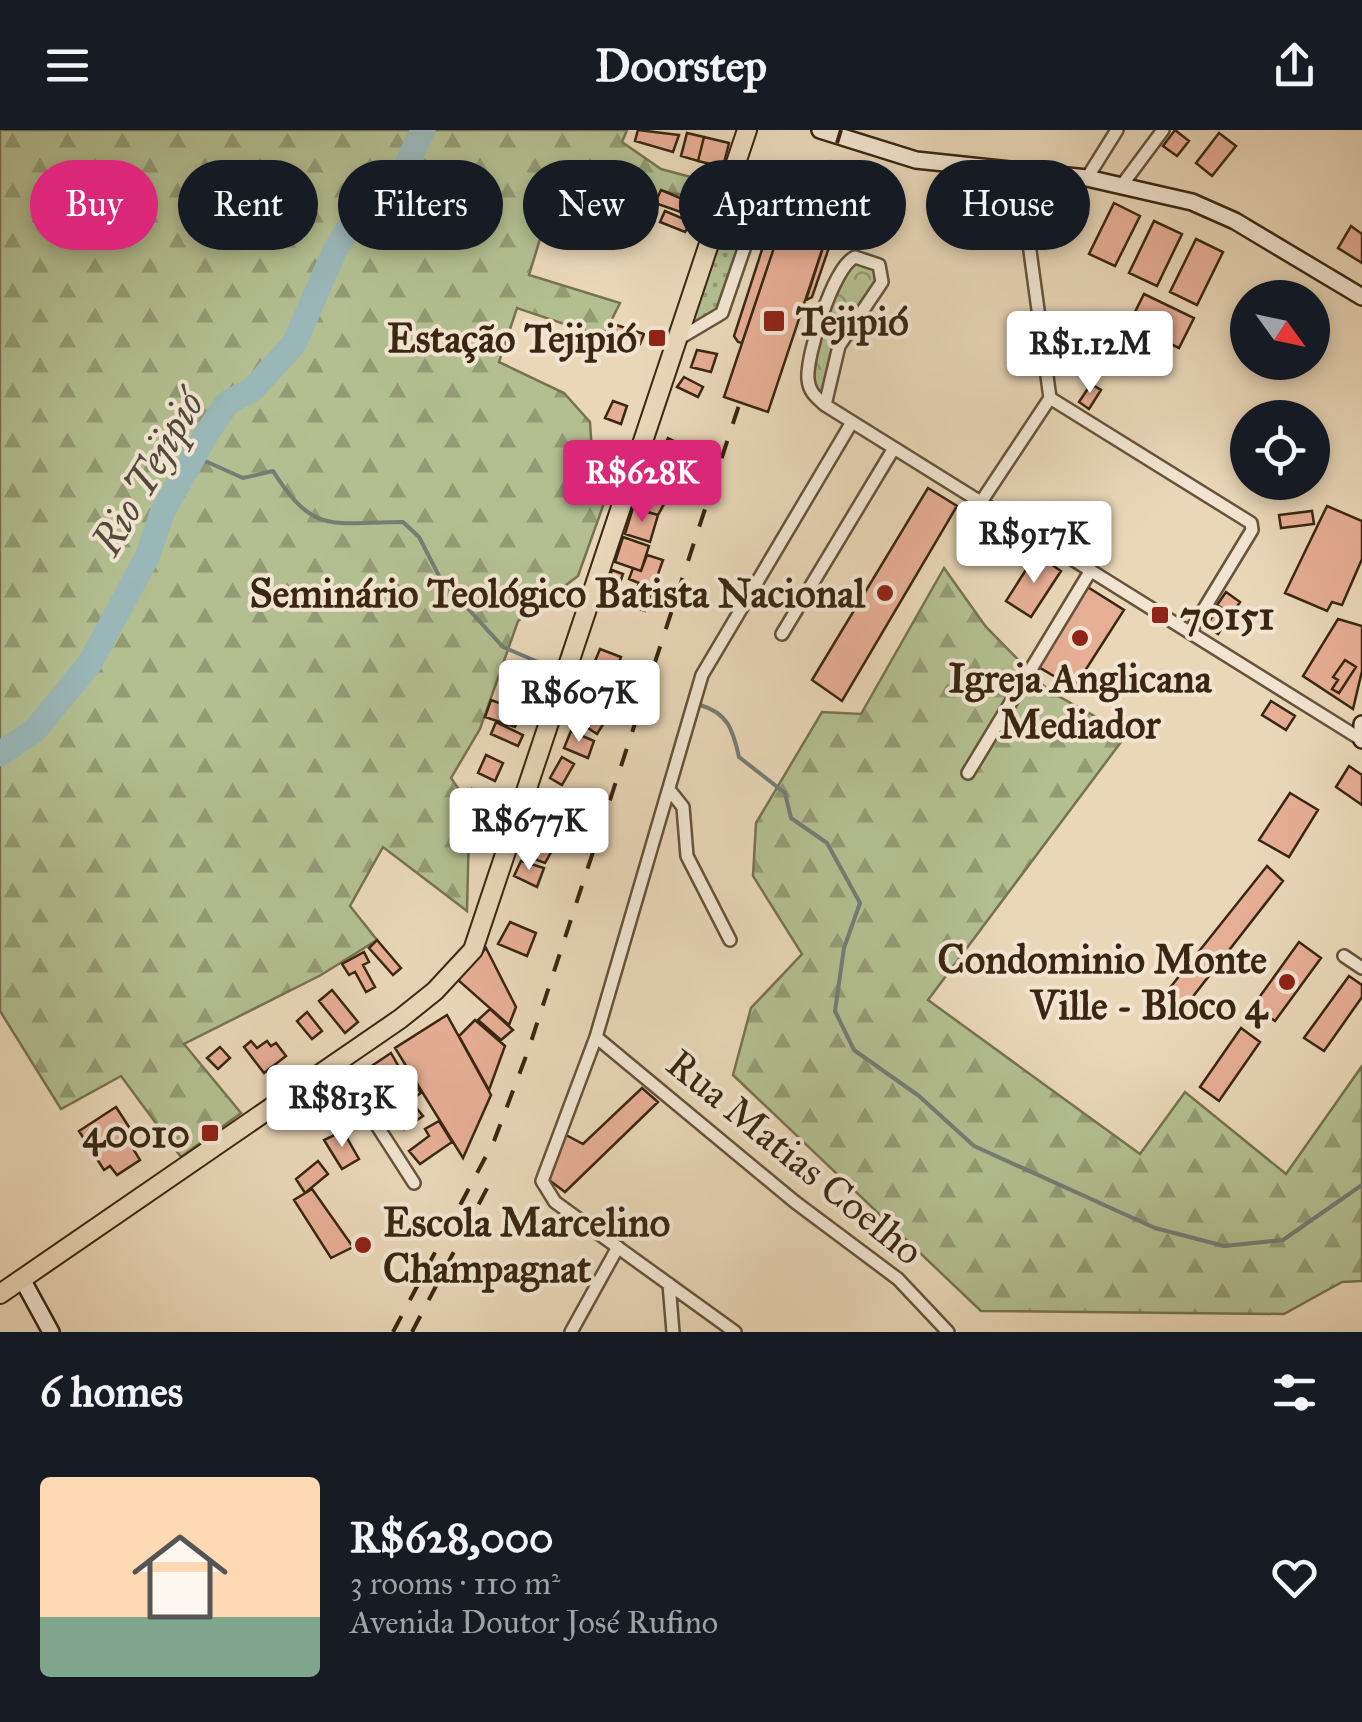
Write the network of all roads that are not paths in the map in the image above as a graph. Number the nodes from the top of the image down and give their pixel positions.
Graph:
1 (747, 130) edge
2 (820, 130) edge
3 (1117, 130) edge
4 (1163, 130) edge
5 (738, 160) edge
6 (926, 161) edge
7 (1090, 173) edge
8 (1090, 179) edge
9 (1122, 185) junction
10 (709, 250) edge
11 (745, 250) edge
12 (1031, 250) edge
13 (1362, 296) edge
14 (680, 338) junction
15 (1050, 398) junction
16 (825, 405) junction
17 (852, 422) junction
18 (894, 448) junction
19 (982, 502) junction
20 (1091, 570) junction
21 (1190, 632) junction
22 (782, 634) dead end
23 (1361, 734) edge
24 (968, 773) dead end
25 (672, 792) junction
26 (730, 940) dead end
27 (1344, 956) dead end
28 (1362, 968) edge
29 (596, 1037) junction
30 (336, 1062) junction
31 (414, 1183) dead end
32 (618, 1246) junction
33 (22, 1279) junction
34 (669, 1284) junction
35 (0, 1294) edge
36 (51, 1332) edge
37 (571, 1332) edge
38 (673, 1332) edge
39 (735, 1332) edge
40 (948, 1332) edge

1 - 5 main road
2 - 6 street
3 - 7 street
4 - 9 street
8 - 9 street
9 - 13 street
10 - 14 main road
11 - 14 street
12 - 15 street
14 - 30 main road
15 - 19 street
15 - 21 street
16 - 16 street
16 - 17 street
17 - 18 street
17 - 25 street
18 - 19 street
18 - 22 street
19 - 20 street
20 - 21 street
20 - 24 street
21 - 23 street
25 - 26 street
25 - 29 street
27 - 28 street
29 - 32 street
29 - 40 street, Rua Matias Coelho
30 - 31 street
30 - 33 main road
32 - 34 street
32 - 37 street
33 - 35 main road
33 - 36 street
34 - 38 street
34 - 39 street

